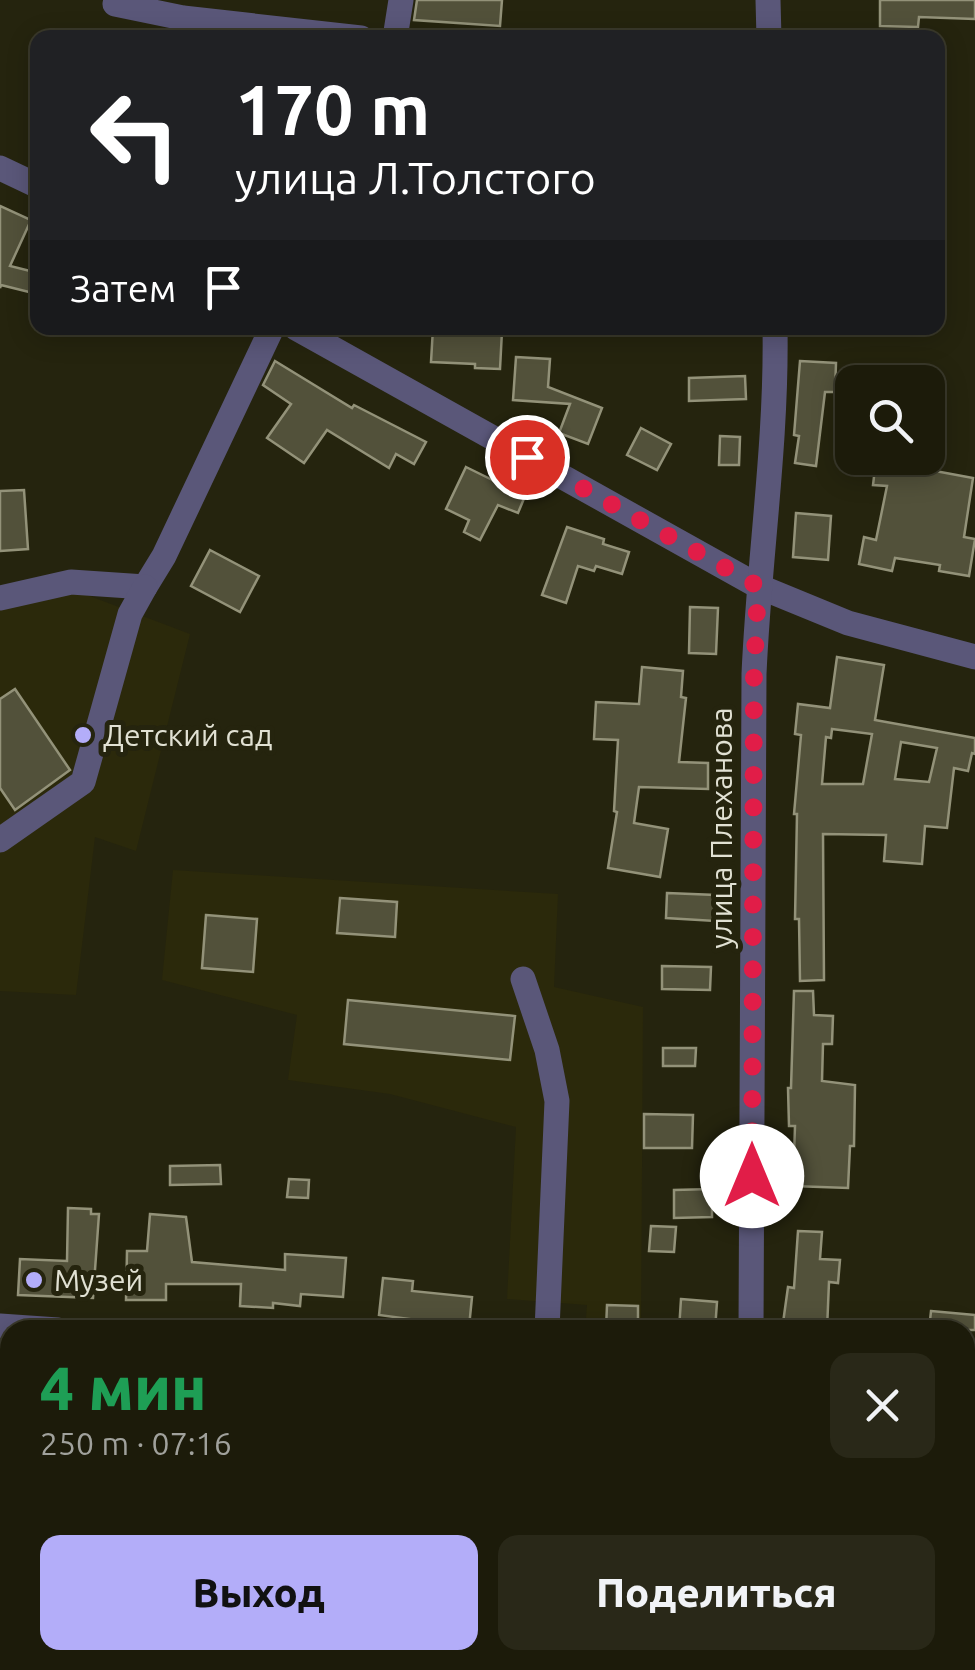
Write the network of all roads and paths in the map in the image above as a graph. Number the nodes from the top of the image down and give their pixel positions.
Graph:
1 (401, 0) edge
2 (768, 0) edge
3 (115, 4) dead end
4 (290, 30) edge
5 (397, 30) edge
6 (769, 30) edge
7 (0, 168) edge
8 (30, 182) edge
9 (269, 335) edge
10 (309, 335) edge
11 (775, 335) edge
12 (758, 586) junction
13 (145, 587) junction
14 (0, 598) edge
15 (975, 657) edge
16 (0, 840) edge
17 (523, 979) dead end
18 (547, 1320) edge
19 (751, 1320) edge

1 - 5 street
2 - 6 street
3 - 4 street
7 - 8 street
9 - 13 street
10 - 12 street
11 - 12 street, улица Плеханова
12 - 15 street
12 - 19 street, улица Плеханова
13 - 14 street
13 - 16 street
17 - 18 street

